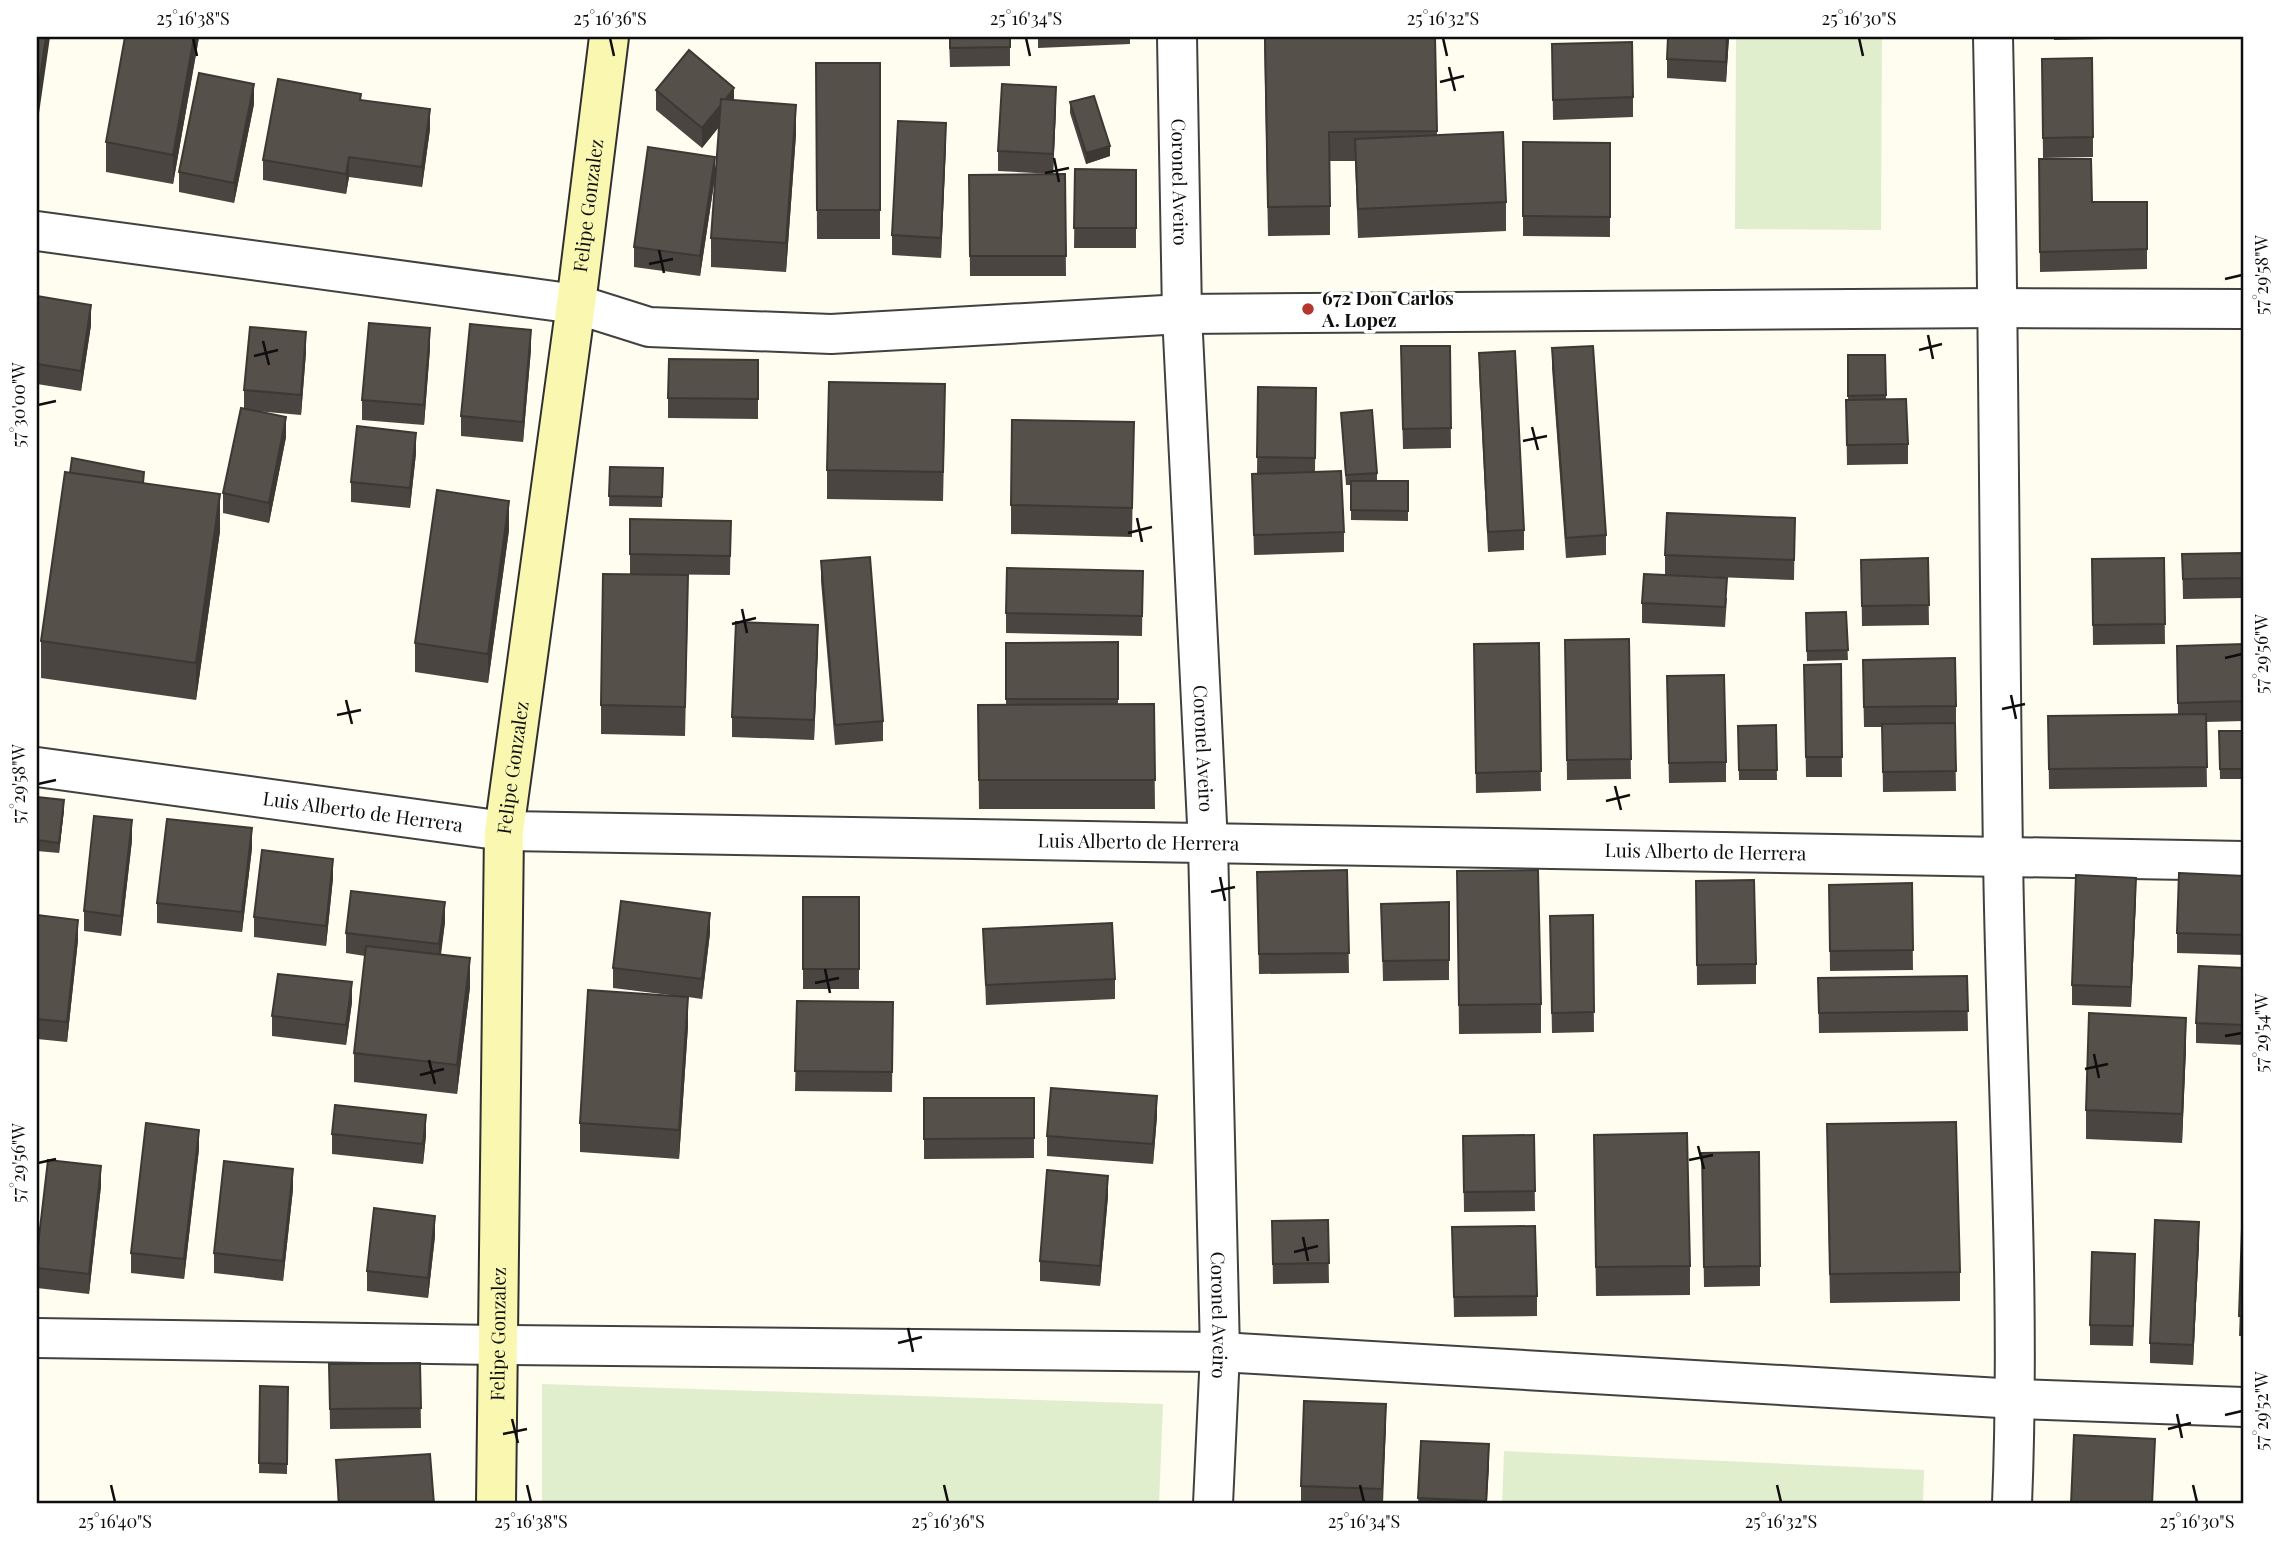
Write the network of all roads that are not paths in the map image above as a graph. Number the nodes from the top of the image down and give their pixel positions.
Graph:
1 (609, 37) edge
2 (1177, 37) edge
3 (1993, 37) edge
4 (37, 231) edge
5 (576, 304) junction
6 (1999, 308) junction
7 (2244, 309) edge
8 (1182, 314) junction
9 (37, 767) edge
10 (504, 831) junction
11 (1208, 844) junction
12 (2003, 857) junction
13 (2244, 861) edge
14 (37, 1338) edge
15 (497, 1345) junction
16 (1220, 1352) junction
17 (2017, 1398) junction
18 (2244, 1407) edge
19 (496, 1504) edge
20 (1213, 1504) edge
21 (2012, 1504) edge

1 - 5 street, Felipe Gonzalez
2 - 8 street, Coronel Aveiro
3 - 6 street
4 - 5 street
5 - 8 street
5 - 10 street, Felipe Gonzalez
6 - 7 street
6 - 8 street
6 - 12 street
8 - 11 street, Coronel Aveiro
9 - 10 street, Luis Alberto de Herrera
10 - 11 street, Luis Alberto de Herrera
10 - 15 street, Felipe Gonzalez
11 - 12 street, Luis Alberto de Herrera
11 - 16 street, Coronel Aveiro
12 - 13 street, Luis Alberto de Herrera
12 - 17 street
14 - 15 street
15 - 16 street
15 - 19 street, Felipe Gonzalez
16 - 17 street
16 - 20 street, Coronel Aveiro
17 - 18 street
17 - 21 street

